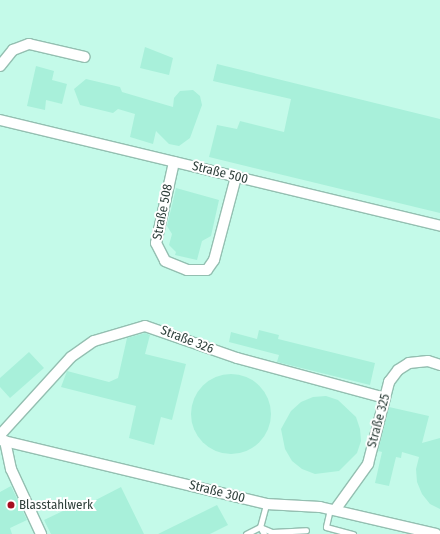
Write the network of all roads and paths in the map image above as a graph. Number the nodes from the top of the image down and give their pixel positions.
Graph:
1 (85, 57) dead end
2 (0, 66) edge
3 (0, 120) edge
4 (174, 162) junction
5 (236, 176) junction
6 (440, 226) edge
7 (440, 365) edge
8 (385, 398) junction
9 (2, 439) edge
10 (266, 504) junction
11 (333, 510) junction
12 (260, 527) junction
13 (326, 527) junction
14 (306, 530) dead end
15 (41, 534) edge
16 (246, 534) edge
17 (264, 534) edge
18 (324, 534) edge
19 (353, 534) edge
20 (436, 534) edge

1 - 2 street
3 - 4 street, Straße 500
4 - 5 street, Straße 500
4 - 5 street, Straße 508
5 - 6 street, Straße 500
7 - 8 street, Straße 325
8 - 9 street, Straße 326
8 - 11 street, Straße 325
9 - 10 street, Straße 300
9 - 15 street
10 - 11 street, Straße 300
10 - 12 lane
11 - 13 lane
11 - 20 street, Straße 300
12 - 14 lane
12 - 16 lane
12 - 17 lane
13 - 18 lane
13 - 19 lane

